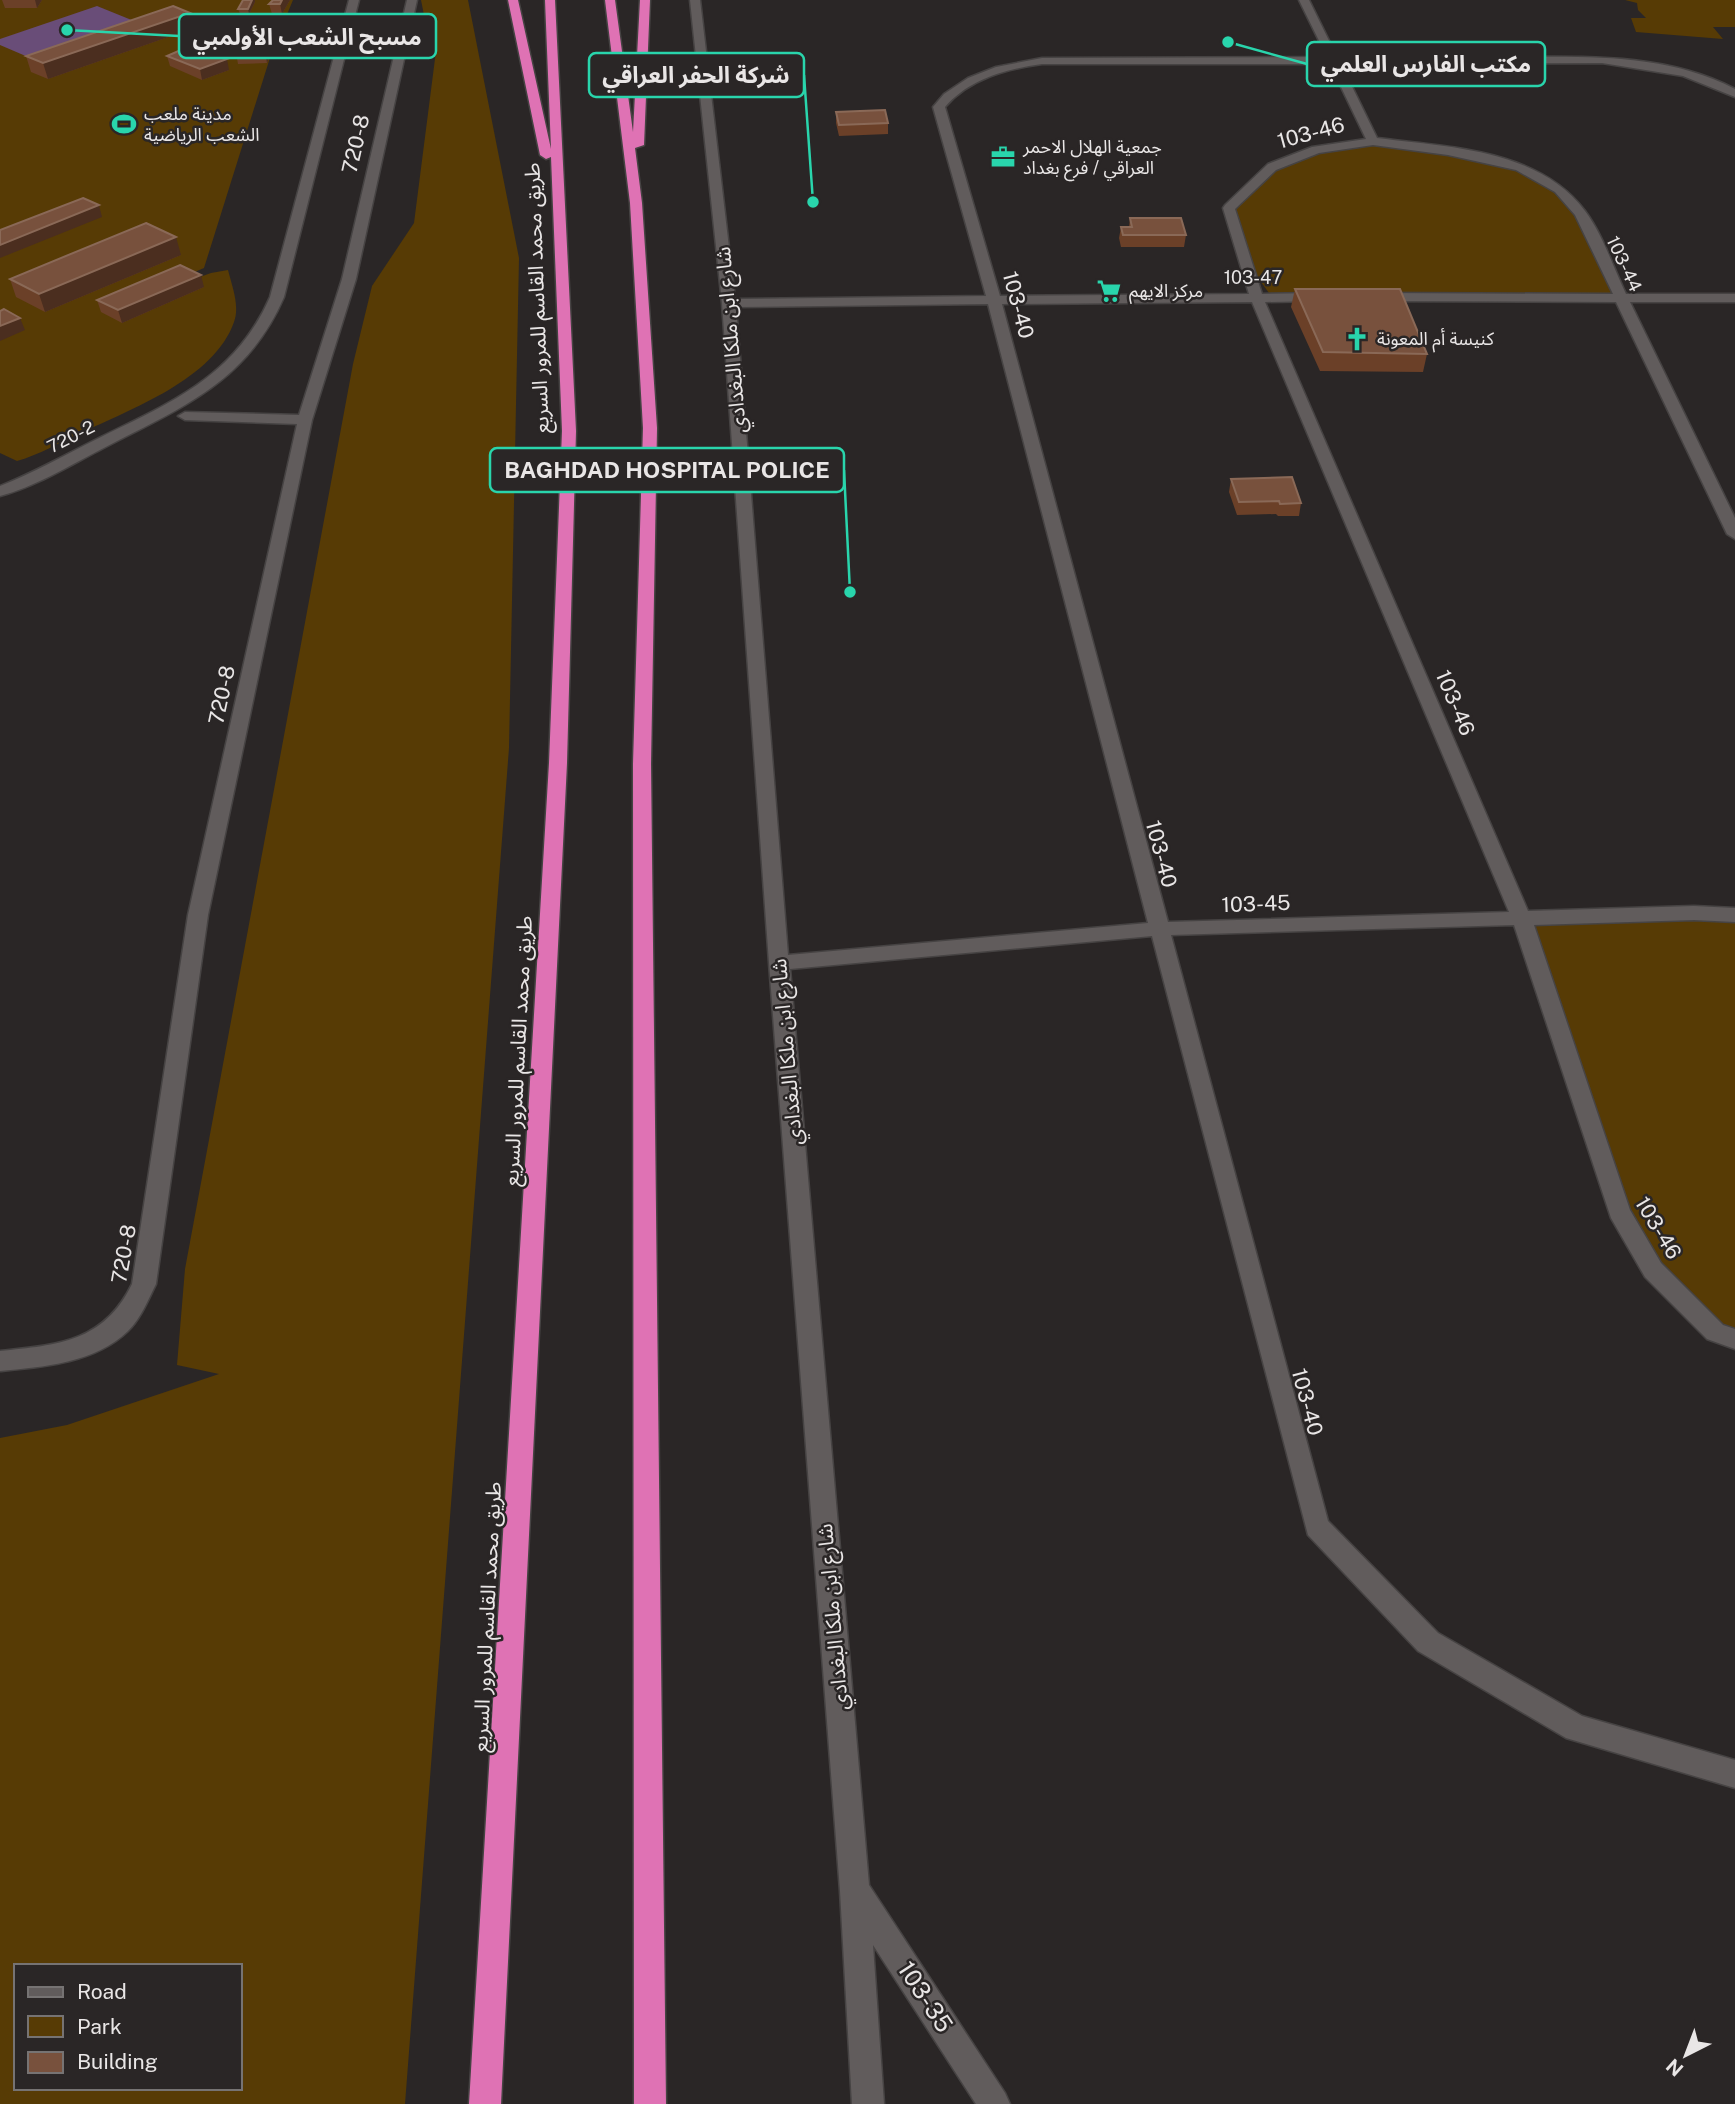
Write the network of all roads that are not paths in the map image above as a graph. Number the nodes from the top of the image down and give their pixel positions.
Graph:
1 (354, 0) edge
2 (412, 0) edge
3 (513, 0) edge
4 (550, 0) edge
5 (610, 0) edge
6 (695, 0) edge
7 (1304, 0) edge
8 (646, 1) edge
9 (1334, 60) junction
10 (1735, 94) edge
11 (1373, 141) junction
12 (636, 203) junction
13 (558, 209) junction
14 (1341, 297) edge
15 (1369, 297) edge
16 (1620, 297) junction
17 (1257, 298) junction
18 (1735, 298) edge
19 (994, 300) junction
20 (729, 303) junction
21 (158, 414) joint
22 (185, 416) dead end
23 (305, 420) junction
24 (0, 473) edge
25 (18, 484) junction
26 (0, 491) edge
27 (1735, 534) edge
28 (1735, 915) edge
29 (1522, 919) junction
30 (1157, 929) junction
31 (779, 962) junction
32 (1735, 1339) edge
33 (0, 1362) edge
34 (1735, 1774) edge
35 (855, 1891) junction
36 (485, 2104) edge
37 (650, 2104) edge
38 (869, 2104) edge
39 (994, 2104) edge

1 - 21 street, 720-8
2 - 23 street, 720-8
3 - 13 highway
4 - 13 highway, طريق محمد القاسم للمرور السريع
5 - 12 highway
6 - 20 street, شارع ابن ملكا البغدادي
7 - 9 street
8 - 12 highway
9 - 10 street, 103-40
9 - 11 street
9 - 19 street, 103-40
11 - 16 street, 103-44
11 - 17 street, 103-46
12 - 37 highway
13 - 36 highway, طريق محمد القاسم للمرور السريع
14 - 17 street, 103-47
15 - 16 street
16 - 18 street
16 - 27 street, 103-44
17 - 19 street, 103-47
17 - 29 street, 103-46
19 - 20 street, 103-47
19 - 30 street, 103-40
20 - 31 street, شارع ابن ملكا البغدادي
21 - 25 street, 720-2
22 - 23 street
23 - 33 street, 720-8
24 - 25 street
25 - 26 street, 720-2
28 - 29 street, 103-45
29 - 30 street, 103-45
29 - 32 street, 103-46
30 - 31 street, 103-45
30 - 34 street, 103-40
31 - 35 street, شارع ابن ملكا البغدادي
35 - 38 street, شارع ابن ملكا البغدادي
35 - 39 street, 103-35

